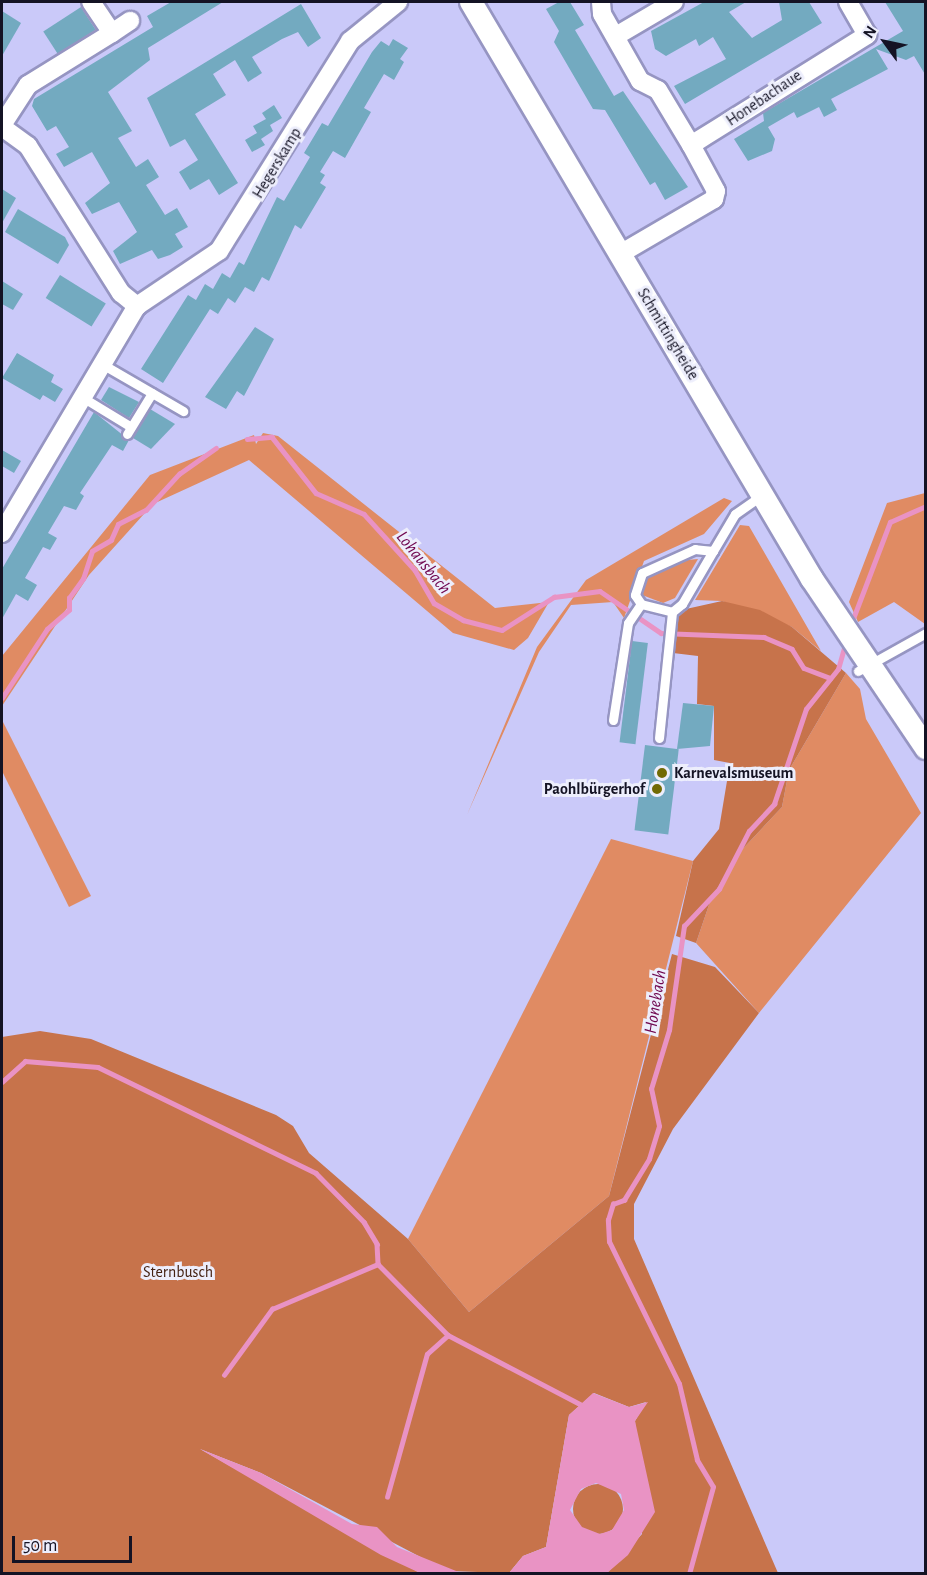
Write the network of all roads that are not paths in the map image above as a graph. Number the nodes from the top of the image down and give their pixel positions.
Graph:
1 (91, 2) edge
2 (398, 2) edge
3 (471, 2) edge
4 (601, 2) edge
5 (674, 2) edge
6 (848, 2) edge
7 (130, 21) dead end
8 (112, 33) junction
9 (616, 36) junction
10 (2, 126) edge
11 (691, 145) junction
12 (613, 259) junction
13 (137, 306) junction
14 (102, 364) junction
15 (152, 393) junction
16 (82, 397) junction
17 (183, 411) dead end
18 (762, 495) junction
19 (2, 533) edge
20 (713, 551) junction
21 (639, 606) junction
22 (672, 616) junction
23 (926, 633) edge
24 (863, 661) junction
25 (613, 720) dead end
26 (659, 738) dead end
27 (926, 748) edge

1 - 8 street
2 - 13 street, Hegerskamp
3 - 12 street, Schmittingheide
4 - 9 street
5 - 9 street
6 - 11 street, Honebachaue
7 - 8 street
8 - 10 street
9 - 11 street
10 - 13 street
11 - 12 street
12 - 18 street, Schmittingheide
13 - 14 street, Hegerskamp
14 - 15 lane
14 - 16 street, Hegerskamp
15 - 16 lane
15 - 17 lane
16 - 19 street, Hegerskamp
18 - 20 lane
18 - 24 street, Schmittingheide
20 - 21 lane
20 - 22 lane
21 - 22 lane
21 - 25 lane
22 - 26 lane
23 - 24 lane
24 - 27 street, Schmittingheide

